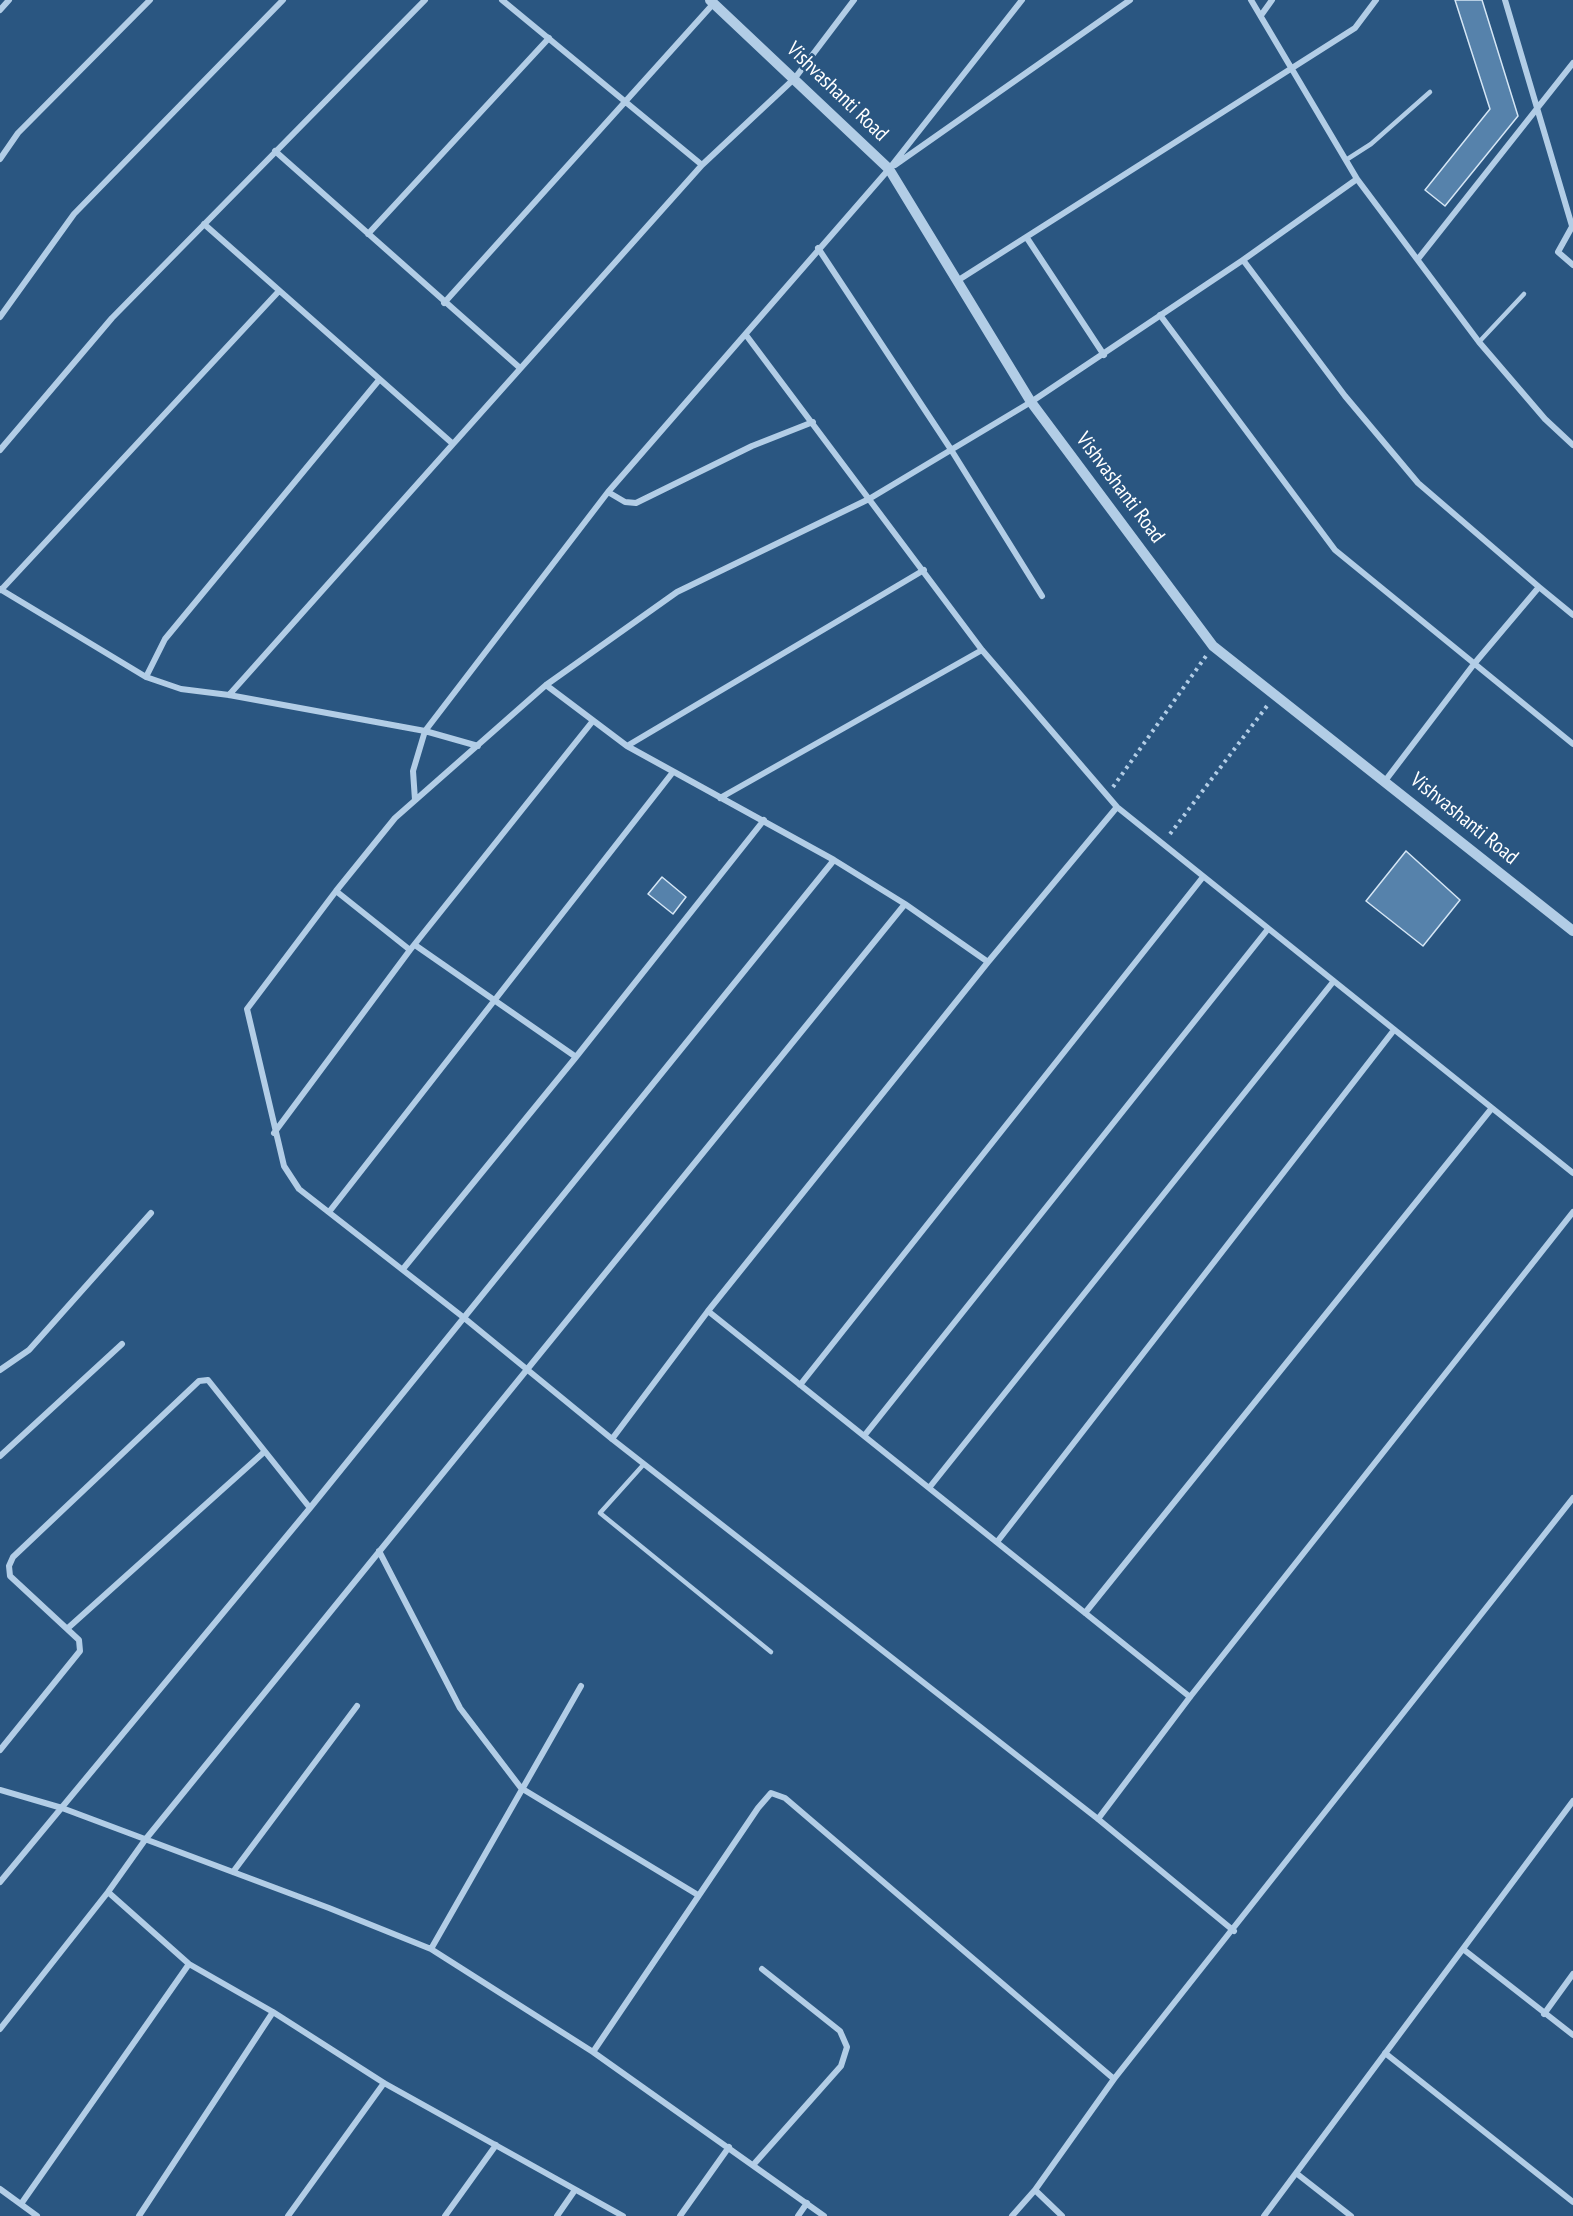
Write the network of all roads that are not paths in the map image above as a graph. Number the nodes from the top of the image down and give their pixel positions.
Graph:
1 (9, 0) edge
2 (150, 0) edge
3 (284, 0) edge
4 (425, 0) edge
5 (502, 0) edge
6 (854, 0) edge
7 (1022, 0) edge
8 (1130, 0) edge
9 (1251, 0) edge
10 (1272, 0) edge
11 (1376, 0) edge
12 (1505, 0) edge
13 (712, 2) edge
14 (0, 10) edge
15 (1262, 14) junction
16 (549, 38) junction
17 (1573, 63) edge
18 (1290, 69) junction
19 (795, 78) junction
20 (1430, 92) dead end
21 (625, 101) junction
22 (1538, 108) junction
23 (275, 152) junction
24 (0, 159) edge
25 (1346, 160) junction
26 (702, 165) junction
27 (889, 170) junction
28 (1357, 178) junction
29 (204, 224) junction
30 (1573, 225) edge
31 (368, 234) junction
32 (1027, 238) junction
33 (818, 248) junction
34 (1418, 259) junction
35 (1243, 260) junction
36 (1573, 265) edge
37 (957, 281) junction
38 (279, 291) junction
39 (1524, 294) dead end
40 (444, 303) junction
41 (1160, 315) junction
42 (0, 317) edge
43 (746, 334) junction
44 (1479, 342) junction
45 (1104, 355) junction
46 (520, 368) junction
47 (379, 380) junction
48 (1031, 402) junction
49 (813, 422) junction
50 (453, 444) junction
51 (1573, 445) edge
52 (950, 448) junction
53 (0, 450) edge
54 (608, 492) junction
55 (869, 499) junction
56 (924, 570) junction
57 (1539, 587) junction
58 (1, 590) edge
59 (1042, 596) dead end
60 (1573, 615) edge
61 (982, 650) junction
62 (1474, 664) junction
63 (146, 677) junction
64 (546, 685) junction
65 (229, 694) junction
66 (592, 722) junction
67 (425, 731) junction
68 (1573, 744) edge
69 (478, 746) junction
70 (627, 746) junction
71 (673, 772) junction
72 (1385, 781) junction
73 (720, 798) junction
74 (415, 800) junction
75 (1117, 807) junction
76 (764, 820) junction
77 (834, 860) junction
78 (1203, 877) junction
79 (336, 891) junction
80 (905, 904) junction
81 (1268, 929) junction
82 (1573, 931) edge
83 (412, 947) junction
84 (988, 962) junction
85 (1333, 982) junction
86 (494, 1002) junction
87 (1394, 1030) junction
88 (576, 1057) junction
89 (1492, 1108) junction
90 (274, 1133) junction
91 (1573, 1173) edge
92 (329, 1212) junction
93 (1573, 1212) edge
94 (151, 1213) dead end
95 (403, 1269) junction
96 (708, 1311) junction
97 (463, 1317) junction
98 (122, 1344) dead end
99 (0, 1370) edge
100 (528, 1370) junction
101 (800, 1385) junction
102 (864, 1436) junction
103 (612, 1438) junction
104 (263, 1453) junction
105 (0, 1456) edge
106 (644, 1464) junction
107 (929, 1488) junction
108 (1573, 1498) edge
109 (310, 1508) junction
110 (997, 1542) junction
111 (379, 1551) junction
112 (1084, 1613) junction
113 (68, 1628) junction
114 (771, 1652) dead end
115 (581, 1686) dead end
116 (1190, 1697) junction
117 (357, 1706) dead end
118 (0, 1750) edge
119 (521, 1788) junction
120 (0, 1790) edge
121 (1573, 1800) edge
122 (62, 1808) junction
123 (1098, 1819) junction
124 (145, 1840) junction
125 (233, 1872) junction
126 (0, 1882) edge
127 (108, 1892) junction
128 (698, 1895) junction
129 (1234, 1931) junction
130 (430, 1949) junction
131 (1463, 1949) junction
132 (189, 1964) junction
133 (762, 1969) dead end
134 (1573, 1974) edge
135 (273, 2012) junction
136 (1544, 2013) junction
137 (0, 2029) edge
138 (1573, 2035) edge
139 (593, 2052) junction
140 (1384, 2053) junction
141 (1114, 2079) junction
142 (384, 2083) junction
143 (496, 2145) junction
144 (729, 2146) junction
145 (754, 2164) junction
146 (1296, 2173) junction
147 (0, 2189) edge
148 (575, 2190) junction
149 (1035, 2190) junction
150 (1573, 2202) edge
151 (807, 2203) junction
152 (21, 2204) junction
153 (37, 2216) edge
154 (139, 2216) edge
155 (288, 2216) edge
156 (445, 2216) edge
157 (557, 2216) edge
158 (623, 2216) edge
159 (680, 2216) edge
160 (798, 2216) edge
161 (824, 2216) edge
162 (1012, 2216) edge
163 (1062, 2216) edge
164 (1264, 2216) edge
165 (1351, 2216) edge

1 - 14 street
2 - 24 street
3 - 42 street
4 - 23 street
5 - 16 street
6 - 19 street
7 - 27 street
8 - 27 street
9 - 15 street
10 - 15 street
11 - 18 street
12 - 22 street
13 - 19 street, Vishvashanti Road
13 - 21 street
15 - 18 street
16 - 21 street
16 - 31 street
17 - 22 street
18 - 25 street
18 - 32 street
19 - 26 street
19 - 27 street, Vishvashanti Road
20 - 25 lane
21 - 26 street
21 - 40 street
22 - 30 street
22 - 34 street
23 - 29 street
23 - 31 street
25 - 28 street
26 - 46 street
27 - 33 street
27 - 37 street, Vishvashanti Road
28 - 34 street
28 - 35 street
29 - 38 street
29 - 53 street
30 - 36 street
31 - 40 street
32 - 37 street
32 - 45 street
33 - 43 street
33 - 52 street
34 - 44 street
35 - 41 street
35 - 57 street
37 - 48 street, Vishvashanti Road
38 - 47 street
38 - 58 street
39 - 44 lane
40 - 46 street
41 - 45 street
41 - 62 street
43 - 49 street
43 - 54 street
44 - 51 street
45 - 48 street
46 - 50 street
47 - 50 street
47 - 63 street
48 - 52 street
48 - 72 street, Vishvashanti Road
49 - 54 street
49 - 55 street
50 - 65 street
52 - 55 street
52 - 59 street
54 - 67 street
55 - 56 street
55 - 64 street
56 - 61 street
56 - 70 street
57 - 60 street
57 - 62 street
58 - 63 street
61 - 73 street
61 - 75 street
62 - 68 street
62 - 72 street
63 - 65 street
64 - 66 street
64 - 69 street
65 - 67 street
66 - 70 street
66 - 83 street
67 - 69 street
67 - 74 street
69 - 74 street
70 - 71 street
71 - 73 street
71 - 86 street
72 - 82 street, Vishvashanti Road
73 - 76 street
74 - 79 street
75 - 78 street
75 - 84 street
76 - 77 street
76 - 88 street
77 - 80 street
77 - 97 street
78 - 81 street
78 - 101 street
79 - 83 street
79 - 90 street
80 - 84 street
80 - 100 street
81 - 85 street
81 - 102 street
83 - 86 street
83 - 90 street
84 - 96 street
85 - 87 street
85 - 107 street
86 - 88 street
86 - 92 street
87 - 89 street
87 - 110 street
88 - 95 street
89 - 91 street
89 - 112 street
90 - 92 street
92 - 95 street
93 - 116 street
94 - 99 street
95 - 97 street
96 - 101 street
96 - 103 street
97 - 100 street
97 - 109 street
98 - 105 street
100 - 103 street
100 - 111 street
101 - 102 street
102 - 107 street
103 - 106 street
104 - 109 street
104 - 113 street
104 - 113 street
106 - 114 lane
106 - 123 street
107 - 110 street
108 - 129 street
109 - 122 street
110 - 112 street
111 - 119 street
111 - 124 street
112 - 116 street
113 - 118 street
115 - 119 street
116 - 123 street
117 - 125 street
119 - 128 street
119 - 130 street
120 - 122 street
121 - 131 street
122 - 124 street
122 - 126 street
123 - 129 street
124 - 125 street
124 - 127 street
125 - 130 street
127 - 132 street
127 - 137 street
128 - 139 street
128 - 141 street
129 - 141 street
130 - 139 street
131 - 136 street
131 - 140 street
132 - 135 street
132 - 152 street
133 - 145 street
134 - 136 street
135 - 142 street
135 - 154 street
136 - 138 street
139 - 144 street
140 - 146 street
140 - 150 street
141 - 149 street
142 - 143 street
142 - 155 street
143 - 148 street
143 - 156 street
144 - 145 street
144 - 159 street
145 - 151 street
146 - 164 street
146 - 165 street
147 - 152 street
148 - 157 street
148 - 158 street
149 - 162 street
149 - 163 street
151 - 160 street
151 - 161 street
152 - 153 street

